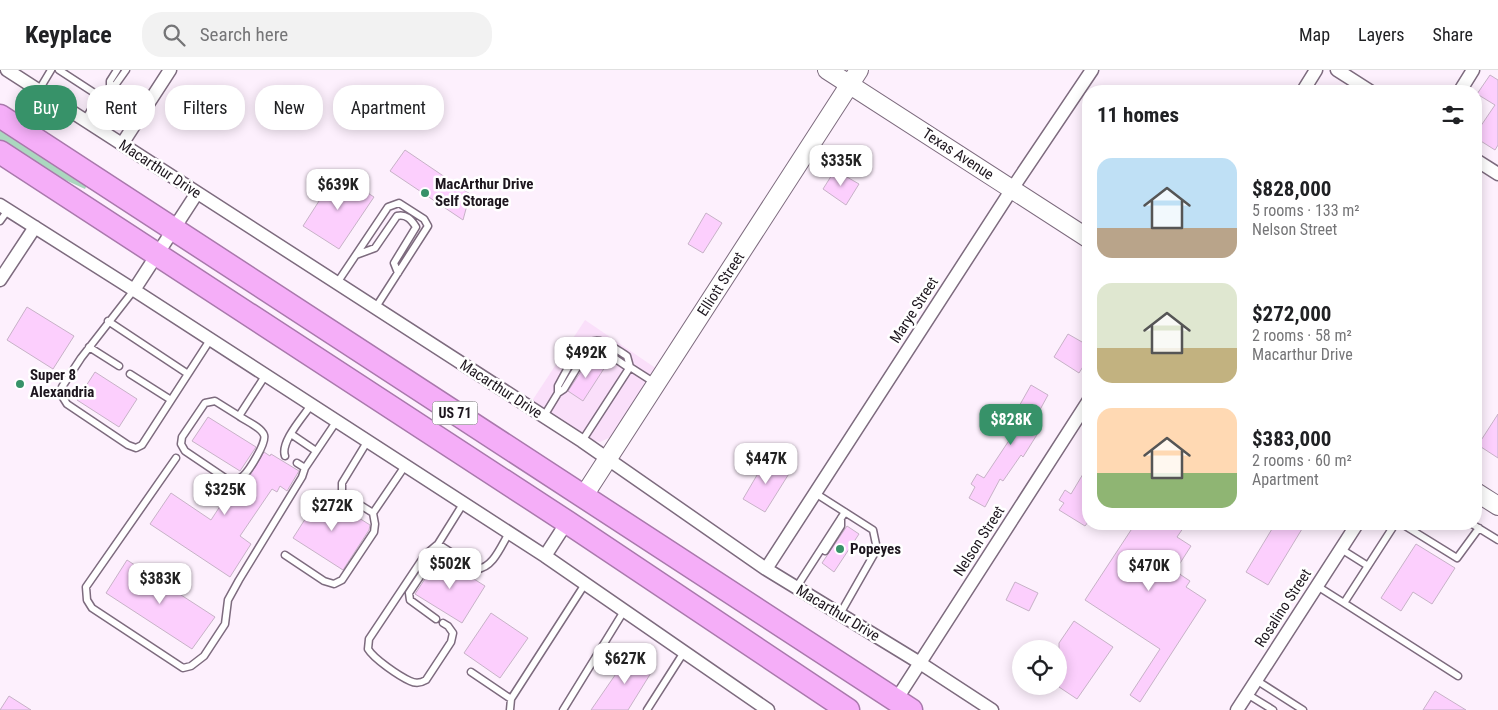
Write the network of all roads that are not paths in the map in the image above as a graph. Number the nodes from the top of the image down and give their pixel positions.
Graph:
1 (7, 70) edge
2 (51, 70) edge
3 (59, 70) edge
4 (117, 70) edge
5 (126, 70) edge
6 (170, 70) edge
7 (827, 70) edge
8 (1092, 70) edge
9 (1316, 70) edge
10 (1337, 70) edge
11 (1473, 70) edge
12 (854, 77) edge
13 (31, 85) edge
14 (42, 85) edge
15 (110, 85) edge
16 (115, 85) edge
17 (1307, 85) edge
18 (1361, 85) edge
19 (1464, 85) edge
20 (87, 88) edge
21 (77, 115) edge
22 (0, 116) edge
23 (87, 117) edge
24 (85, 120) junction
25 (122, 144) junction
26 (0, 152) edge
27 (1482, 164) edge
28 (1498, 174) edge
29 (1012, 189) junction
30 (197, 193) junction
31 (4, 208) edge
32 (0, 221) edge
33 (35, 226) junction
34 (174, 230) junction
35 (1082, 234) edge
36 (158, 254) junction
37 (355, 256) junction
38 (398, 273) junction
39 (0, 280) edge
40 (337, 283) junction
41 (134, 290) junction
42 (376, 307) junction
43 (108, 321) junction
44 (210, 340) junction
45 (89, 347) junction
46 (119, 366) dead end
47 (629, 367) junction
48 (188, 374) junction
49 (135, 375) dead end
50 (265, 376) junction
51 (656, 384) junction
52 (171, 400) junction
53 (311, 406) junction
54 (1082, 411) edge
55 (239, 416) junction
56 (544, 416) junction
57 (336, 422) junction
58 (291, 434) junction
59 (582, 441) junction
60 (367, 442) junction
61 (316, 451) junction
62 (285, 456) dead end
63 (176, 458) dead end
64 (608, 459) junction
65 (297, 463) dead end
66 (405, 466) junction
67 (305, 468) junction
68 (815, 493) junction
69 (1482, 496) edge
70 (583, 497) junction
71 (463, 504) junction
72 (1498, 506) edge
73 (373, 513) junction
74 (843, 515) junction
75 (567, 522) junction
76 (1353, 530) edge
77 (1391, 530) edge
78 (1412, 530) edge
79 (1478, 530) edge
80 (1482, 530) edge
81 (508, 533) junction
82 (1498, 540) edge
83 (438, 544) junction
84 (1341, 549) junction
85 (285, 555) dead end
86 (544, 556) junction
87 (1368, 566) junction
88 (766, 569) junction
89 (585, 584) junction
90 (1317, 586) junction
91 (796, 588) junction
92 (1344, 603) junction
93 (624, 611) junction
94 (840, 614) junction
95 (436, 619) dead end
96 (443, 623) dead end
97 (684, 652) junction
98 (920, 663) junction
99 (471, 672) dead end
100 (1458, 676) dead end
101 (1256, 680) junction
102 (1247, 694) junction
103 (512, 699) junction
104 (904, 705) edge
105 (510, 710) edge
106 (563, 710) edge
107 (647, 710) edge
108 (768, 710) edge
109 (848, 710) edge
110 (992, 710) edge
111 (1237, 710) edge
112 (1273, 710) edge
113 (1303, 710) edge

1 - 13 street, Macarthur Drive
2 - 14 lane
3 - 20 lane
4 - 15 lane
5 - 16 lane
6 - 25 street
7 - 12 street, Texas Avenue
8 - 29 street, Marye Street
9 - 17 street
10 - 18 street
11 - 19 street
12 - 29 street, Texas Avenue
12 - 51 street, Elliott Street
21 - 24 street, Macarthur Drive
22 - 34 highway, US 71
23 - 24 lane
24 - 25 street, Macarthur Drive
25 - 30 street, Macarthur Drive
26 - 36 highway, US 71
27 - 28 street
29 - 35 street, Texas Avenue
29 - 68 street, Marye Street
30 - 34 street
30 - 40 street, Macarthur Drive
31 - 32 lane
31 - 33 street
33 - 39 street
33 - 41 street
34 - 36 street
34 - 70 highway, US 71
36 - 41 street
36 - 75 highway, US 71
37 - 38 lane
37 - 38 lane
37 - 40 lane
38 - 42 lane
40 - 42 street, Macarthur Drive
41 - 43 lane
41 - 44 street
42 - 56 street, Macarthur Drive
43 - 45 lane
43 - 48 lane
44 - 48 lane
44 - 50 street
45 - 46 lane
45 - 52 lane
47 - 51 lane
47 - 56 lane
47 - 59 lane
48 - 52 lane
49 - 52 lane
50 - 53 street
50 - 55 lane
51 - 64 street, Elliott Street
53 - 57 street
53 - 58 lane
54 - 98 street, Nelson Street
55 - 55 lane
56 - 59 street, Macarthur Drive
57 - 60 street
57 - 61 lane
58 - 61 lane
58 - 62 lane
59 - 64 street, Macarthur Drive
60 - 66 street
60 - 73 lane
61 - 67 lane
63 - 67 lane
64 - 70 street, Elliott Street
64 - 88 street, Macarthur Drive
65 - 67 lane
66 - 71 street
66 - 73 lane
68 - 74 lane
68 - 88 street, Marye Street
69 - 72 street
70 - 75 highway
70 - 104 highway, US 71
71 - 81 street
71 - 83 lane
73 - 85 lane
74 - 91 lane
74 - 94 lane
75 - 86 street
75 - 109 highway, US 71
76 - 84 street, Rosalino Street
77 - 87 lane
78 - 79 lane
80 - 82 lane
81 - 83 lane
81 - 86 street
83 - 95 lane
83 - 96 lane
84 - 87 lane
84 - 90 street, Rosalino Street
86 - 89 street
87 - 92 lane
88 - 91 street, Macarthur Drive
89 - 93 street
89 - 103 lane
90 - 92 lane
90 - 101 street, Rosalino Street
91 - 94 street, Macarthur Drive
92 - 100 lane
93 - 97 street
93 - 106 lane
94 - 98 street, Macarthur Drive
97 - 107 lane
97 - 108 street
98 - 104 street, Nelson Street
98 - 110 street, Macarthur Drive
99 - 103 lane
101 - 102 street, Rosalino Street
101 - 113 lane
102 - 111 street, Rosalino Street
102 - 112 lane
103 - 105 lane

